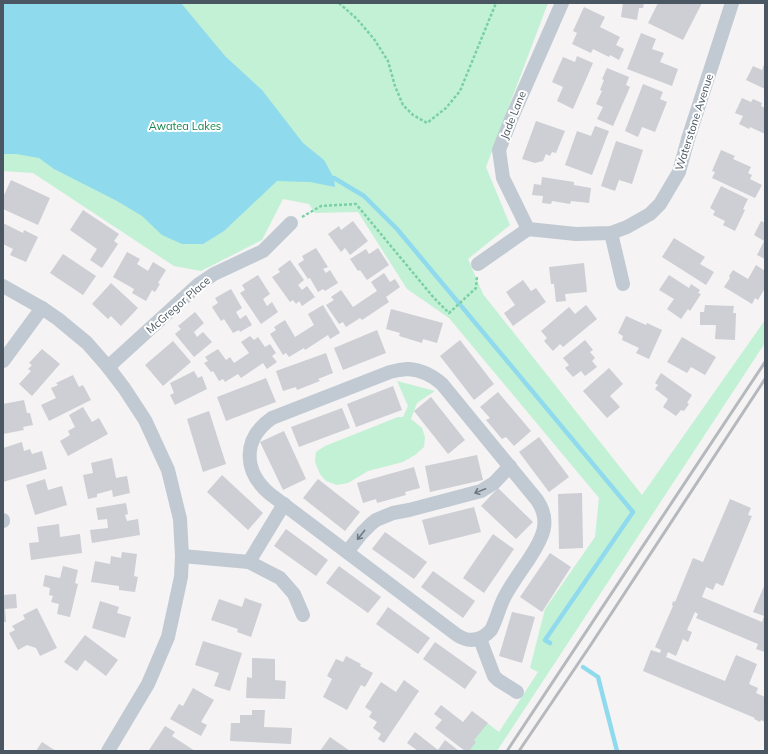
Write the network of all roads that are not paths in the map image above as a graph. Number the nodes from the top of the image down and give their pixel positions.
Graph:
1 (562, 3) edge
2 (732, 3) edge
3 (291, 223) road end
4 (528, 229) junction
5 (611, 233) junction
6 (478, 264) road end
7 (623, 284) dead end
8 (3, 286) edge
9 (42, 308) junction
10 (3, 361) edge
11 (108, 367) junction
12 (510, 466) junction
13 (284, 504) junction
14 (347, 552) junction
15 (182, 556) junction
16 (249, 562) junction
17 (304, 615) dead end
18 (480, 639) junction
19 (517, 692) dead end
20 (108, 751) edge

1 - 4 street, Jade Lane
2 - 5 street, Waterstone Avenue
3 - 11 street, McGregor Place
4 - 5 street, Waterstone Avenue
4 - 6 street
5 - 7 street
8 - 9 street
9 - 10 street
9 - 11 street
11 - 15 street
12 - 13 street
12 -> 14 street
12 - 18 street
13 - 14 street
13 - 16 street
14 - 18 street
15 - 16 street
15 - 20 street
16 - 17 street
18 - 19 street

